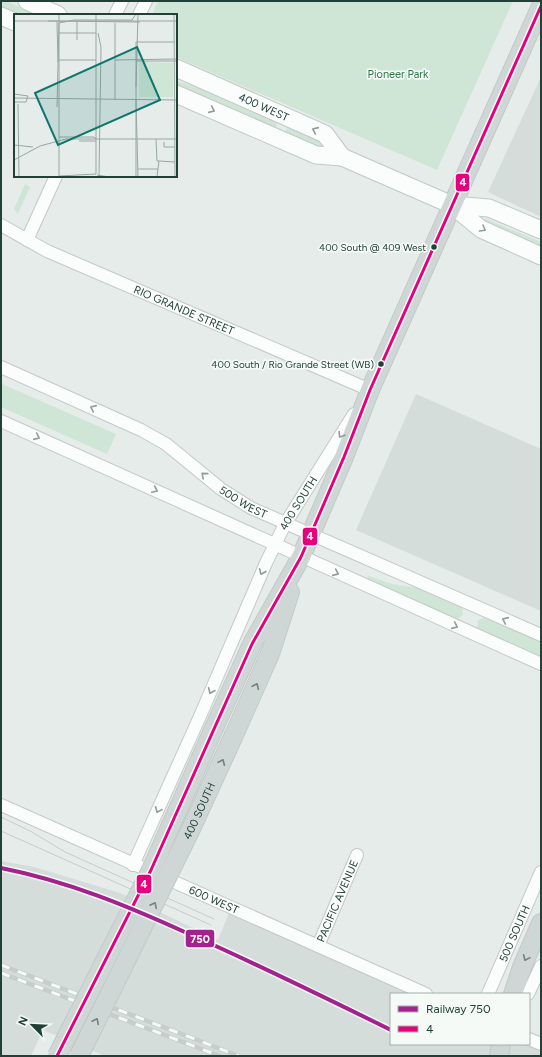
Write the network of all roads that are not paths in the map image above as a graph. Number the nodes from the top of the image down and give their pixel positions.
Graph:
1 (27, 1) edge
2 (122, 1) edge
3 (146, 1) edge
4 (541, 6) edge
5 (56, 14) edge
6 (116, 14) edge
7 (140, 14) edge
8 (1, 16) edge
9 (14, 22) edge
10 (177, 68) edge
11 (177, 94) edge
12 (342, 157) junction
13 (56, 177) edge
14 (452, 205) junction
15 (1, 225) edge
16 (541, 230) edge
17 (27, 240) junction
18 (541, 256) edge
19 (1, 367) edge
20 (370, 390) junction
21 (1, 421) edge
22 (285, 524) junction
23 (310, 535) junction
24 (275, 545) junction
25 (301, 557) junction
26 (541, 636) edge
27 (541, 664) edge
28 (1, 805) edge
29 (358, 855) dead end
30 (133, 865) junction
31 (541, 872) edge
32 (541, 923) edge
33 (318, 946) junction
34 (541, 966) edge
35 (424, 993) edge
36 (488, 993) edge
37 (513, 993) edge
38 (528, 993) edge
39 (530, 1039) edge
40 (541, 1044) edge
41 (501, 1045) edge
42 (57, 1056) edge
43 (79, 1056) edge
44 (499, 1056) edge

1 - 5 street
2 - 6 street
3 - 7 street
4 - 14 main road, 400 SOUTH
8 - 9 street
12 -> 10 street, 400 WEST
11 -> 12 street, 400 WEST
12 - 14 street, 400 WEST
13 - 17 street
14 - 16 street, 400 WEST
14 -> 18 street, 400 WEST
14 - 20 main road, 400 SOUTH
15 - 17 street, RIO GRANDE STREET
17 - 20 street, RIO GRANDE STREET
22 -> 19 street, 500 WEST
20 -> 22 street, 400 SOUTH
20 - 23 main road, 400 SOUTH
21 -> 24 street
22 - 23 street, 500 WEST
22 - 24 street, 400 SOUTH
23 - 25 main road, 400 SOUTH
26 -> 23 street, 500 WEST
24 - 25 street
24 -> 30 street, 400 SOUTH
25 -> 27 street
25 - 42 main road, 400 SOUTH, bridge
43 -> 25 main road, 400 SOUTH, bridge
28 - 30 street, 600 WEST
29 - 33 street, PACIFIC AVENUE
30 - 33 street, 600 WEST
31 - 36 street, 500 SOUTH
32 -> 37 main road, 500 SOUTH
33 - 35 street, 600 WEST
34 - 38 street
39 - 40 street
41 - 44 main road

